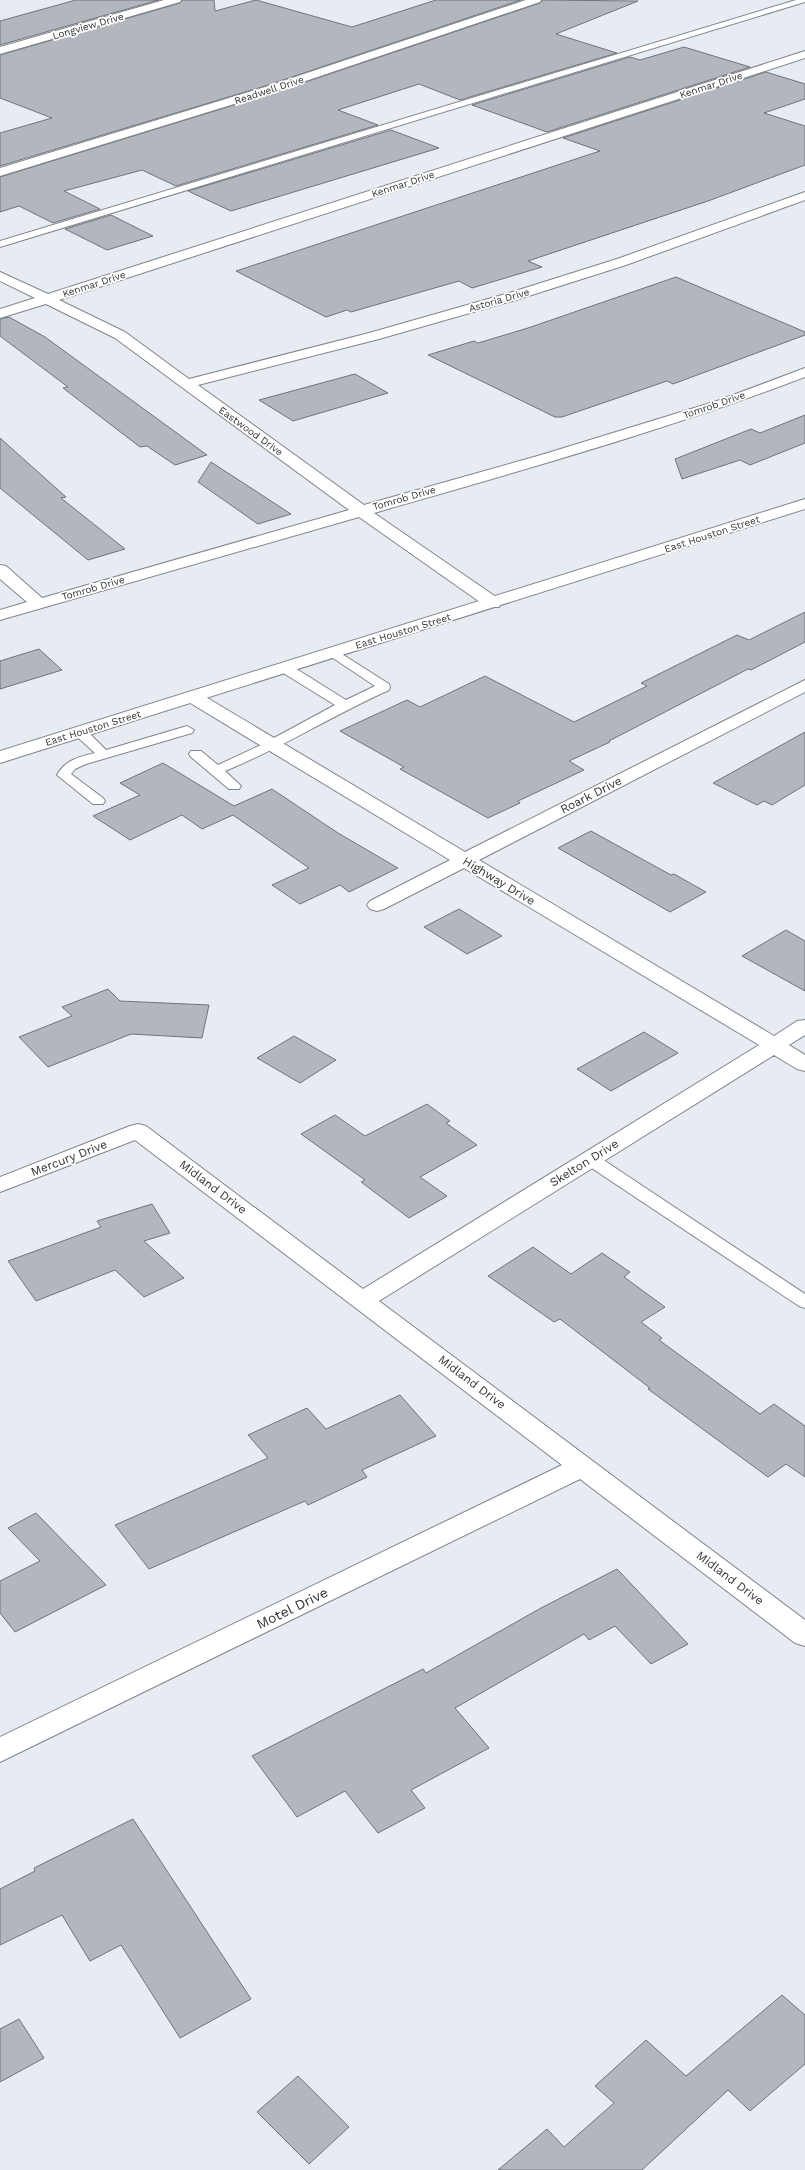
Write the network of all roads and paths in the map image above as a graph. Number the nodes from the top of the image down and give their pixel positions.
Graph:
1 (176, 0) edge
2 (536, 0) edge
3 (804, 0) edge
4 (0, 51) edge
5 (805, 54) edge
6 (0, 172) edge
7 (805, 196) edge
8 (0, 244) edge
9 (0, 276) edge
10 (47, 299) junction
11 (0, 314) edge
12 (805, 372) edge
13 (186, 384) junction
14 (805, 504) edge
15 (361, 511) junction
16 (0, 570) edge
17 (493, 603) junction
18 (39, 604) junction
19 (0, 615) edge
20 (334, 653) junction
21 (286, 668) junction
22 (805, 685) edge
23 (194, 696) junction
24 (345, 705) junction
25 (187, 730) dead end
26 (80, 732) junction
27 (272, 743) junction
28 (196, 754) dead end
29 (104, 755) junction
30 (0, 757) edge
31 (216, 770) junction
32 (234, 786) dead end
33 (98, 802) dead end
34 (465, 861) junction
35 (376, 905) dead end
36 (805, 1026) edge
37 (774, 1045) junction
38 (805, 1064) edge
39 (138, 1131) joint
40 (590, 1159) junction
41 (0, 1185) edge
42 (363, 1300) junction
43 (805, 1302) edge
44 (583, 1466) junction
45 (805, 1635) edge
46 (0, 1750) edge

1 - 4 street, Longview Drive
2 - 6 street, Readwell Drive
3 - 8 lane
5 - 10 street, Kenmar Drive
7 - 13 street, Astoria Drive
9 - 10 street, Eastwood Drive
10 - 11 street, Kenmar Drive
10 - 13 street, Eastwood Drive
12 - 15 street, Tomrob Drive
13 - 15 street, Eastwood Drive
14 - 17 street, East Houston Street
15 - 17 street, Eastwood Drive
15 - 18 street, Tomrob Drive
16 - 18 street
17 - 20 street, East Houston Street
18 - 19 street, Tomrob Drive
20 - 21 street, East Houston Street
20 - 24 lane
21 - 23 street, East Houston Street
21 - 24 lane
22 - 34 street, Roark Drive
23 - 26 street, East Houston Street
23 - 27 street, Highway Drive
24 - 27 lane
25 - 29 lane
26 - 29 lane
26 - 30 street, East Houston Street
27 - 31 lane
27 - 34 street, Highway Drive
28 - 31 lane
29 - 33 lane
31 - 32 lane
34 - 35 street, Roark Drive
34 - 37 street, Highway Drive
36 - 37 street, Skelton Drive
37 - 38 street, Highway Drive
37 - 40 street, Skelton Drive
39 - 41 street, Mercury Drive
39 - 42 street, Midland Drive
40 - 42 street, Skelton Drive
40 - 43 lane
42 - 44 street, Midland Drive
44 - 45 street, Midland Drive
44 - 46 street, Motel Drive

